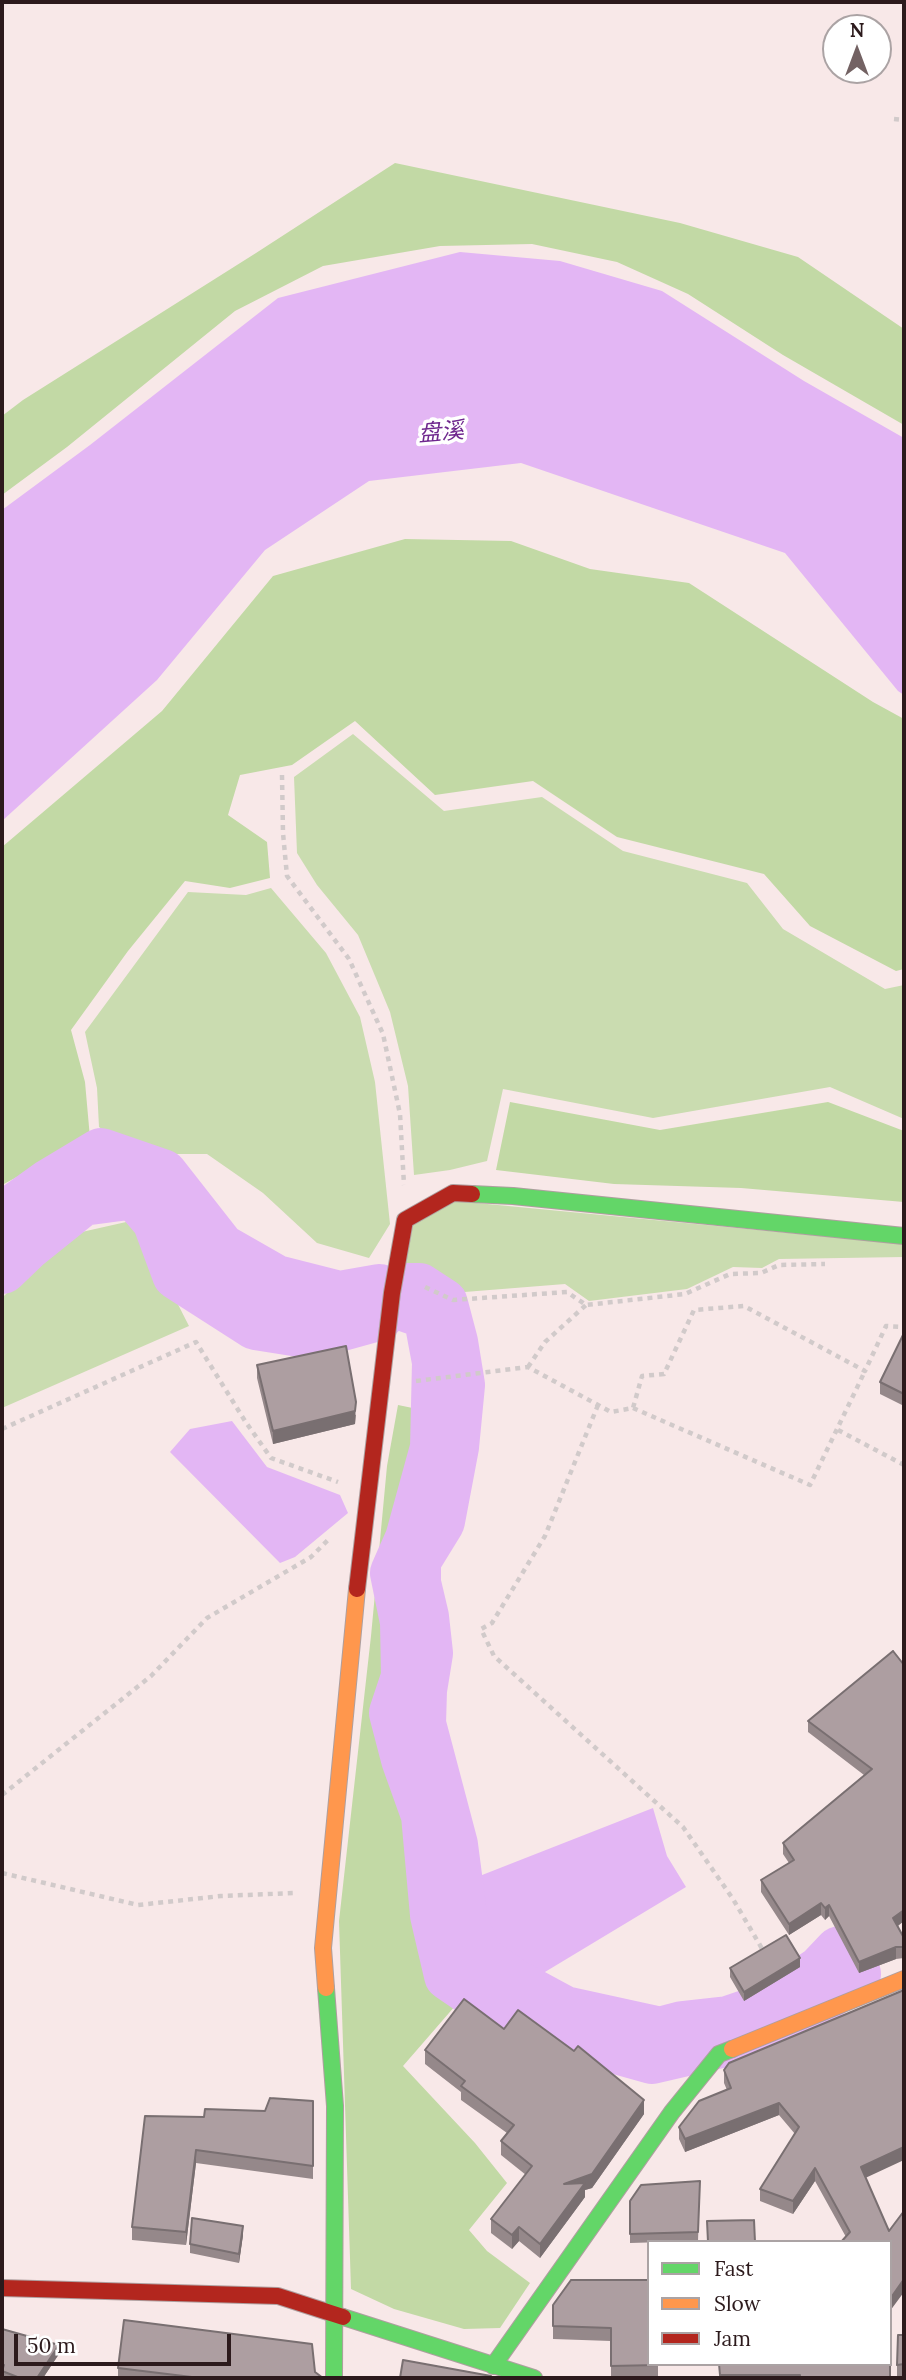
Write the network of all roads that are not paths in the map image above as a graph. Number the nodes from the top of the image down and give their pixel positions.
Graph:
1 (904, 1236) edge
2 (904, 1979) edge
3 (2, 2288) edge
4 (335, 2315) junction
5 (493, 2366) junction
6 (334, 2378) edge
7 (534, 2378) edge

1 - 4 street
2 - 5 street
3 - 4 street
4 - 5 street
4 - 6 street
5 - 7 street

